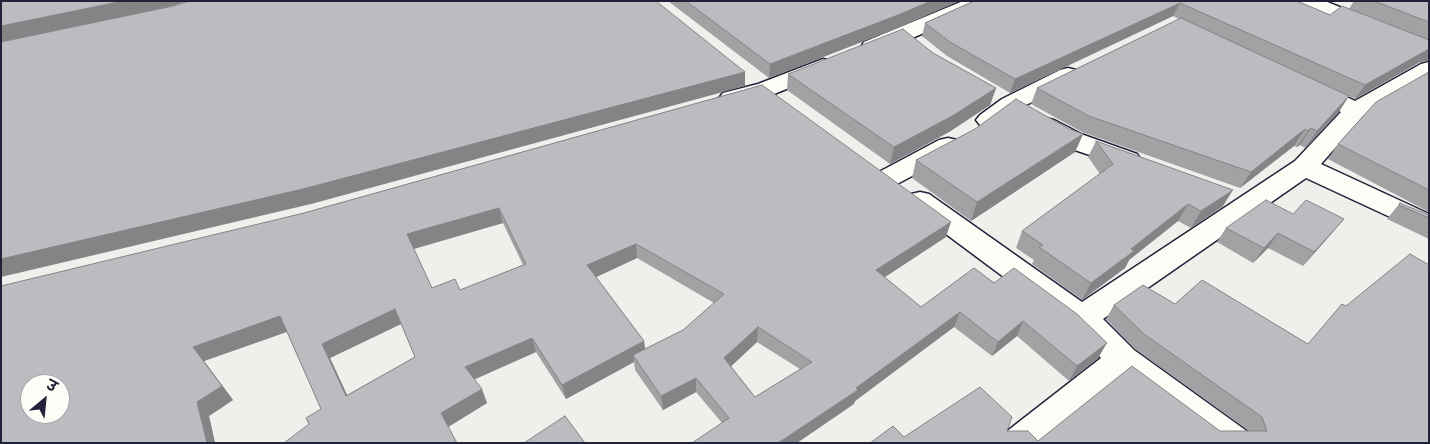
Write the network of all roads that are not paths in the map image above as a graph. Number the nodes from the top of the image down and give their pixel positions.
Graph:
1 (981, 1) edge
2 (1307, 1) edge
3 (1385, 33) edge
4 (903, 35) junction
5 (924, 52) edge
6 (1087, 65) edge
7 (1429, 69) edge
8 (743, 71) edge
9 (1295, 81) edge
10 (766, 89) junction
11 (986, 91) edge
12 (1010, 104) junction
13 (709, 105) edge
14 (789, 105) edge
15 (1356, 110) junction
16 (866, 161) edge
17 (1147, 167) edge
18 (1304, 167) junction
19 (888, 178) junction
20 (1222, 194) edge
21 (1250, 204) junction
22 (1429, 225) edge
23 (1082, 318) junction
24 (1123, 358) junction
25 (1018, 443) edge
26 (1236, 443) edge

1 - 4 street
2 - 3 street
4 - 5 street
4 - 10 street
6 - 12 street
7 - 15 street
8 - 10 street
9 - 15 street
10 - 13 street
10 - 14 street
11 - 12 street
12 - 17 street
12 - 19 street
15 - 18 street
16 - 19 street
18 - 21 street
18 - 22 street
19 - 23 street
20 - 21 street
21 - 23 street
23 - 24 street
24 - 25 street
24 - 26 street

